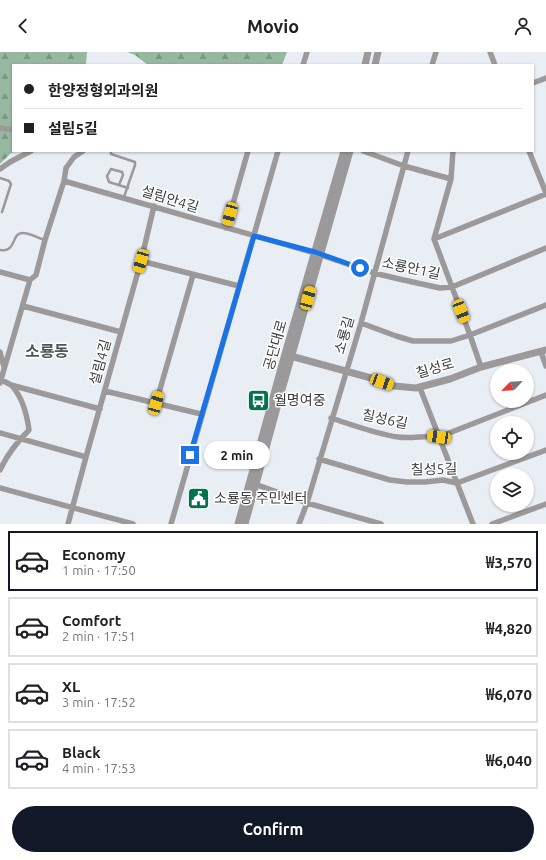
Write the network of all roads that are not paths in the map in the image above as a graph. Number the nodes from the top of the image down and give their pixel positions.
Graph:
1 (307, 52) edge
2 (368, 52) edge
3 (378, 52) edge
4 (436, 52) edge
5 (490, 52) edge
6 (303, 64) edge
7 (365, 64) edge
8 (375, 64) edge
9 (432, 64) edge
10 (495, 64) edge
11 (546, 78) edge
12 (534, 83) edge
13 (0, 128) edge
14 (12, 130) edge
15 (29, 152) edge
16 (82, 152) edge
17 (111, 152) edge
18 (248, 152) edge
19 (278, 152) edge
20 (344, 152) edge
21 (350, 152) edge
22 (366, 152) edge
23 (408, 152) edge
24 (453, 152) edge
25 (529, 152) edge
26 (404, 166) junction
27 (0, 169) edge
28 (0, 178) edge
29 (450, 179) junction
30 (64, 181) junction
31 (119, 185) junction
32 (128, 188) junction
33 (546, 194) edge
34 (124, 198) junction
35 (154, 206) junction
36 (2, 212) dead end
37 (226, 228) junction
38 (254, 236) junction
39 (434, 239) junction
40 (44, 240) junction
41 (546, 248) edge
42 (0, 250) edge
43 (318, 253) junction
44 (141, 261) junction
45 (0, 272) edge
46 (374, 272) junction
47 (193, 274) junction
48 (30, 280) junction
49 (239, 286) junction
50 (452, 287) junction
51 (546, 305) edge
52 (23, 306) junction
53 (361, 323) junction
54 (121, 332) junction
55 (470, 335) junction
56 (543, 351) edge
57 (0, 352) edge
58 (288, 355) junction
59 (2, 363) edge
60 (546, 366) edge
61 (481, 367) junction
62 (346, 372) junction
63 (0, 381) edge
64 (11, 385) junction
65 (420, 388) junction
66 (105, 390) junction
67 (546, 395) edge
68 (156, 403) junction
69 (100, 410) junction
70 (201, 414) junction
71 (332, 418) junction
72 (0, 433) edge
73 (439, 437) junction
74 (20, 439) junction
75 (546, 450) edge
76 (86, 457) junction
77 (319, 459) junction
78 (0, 470) edge
79 (253, 483) junction
80 (457, 483) junction
81 (0, 488) edge
82 (307, 503) junction
83 (546, 504) edge
84 (73, 508) junction
85 (68, 524) edge
86 (133, 524) edge
87 (171, 524) edge
88 (238, 524) edge
89 (245, 524) edge
90 (299, 524) edge
91 (381, 524) edge
92 (473, 524) edge
93 (492, 524) edge

1 - 6 street
2 - 7 street
3 - 8 street
4 - 9 street
5 - 10 street
11 - 12 street
13 - 14 street
15 - 27 street
16 - 30 street
17 - 32 lane
18 - 37 street
19 - 38 street
20 - 43 street, 공단대로
21 - 43 street, 공단대로
22 - 26 street
23 - 26 street, 소룡길
24 - 29 street
25 - 33 street
26 - 29 street
26 - 46 street, 소룡길
28 - 36 lane
29 - 39 street
30 - 34 street, 설림안4길
30 - 40 street
31 - 31 lane
31 - 32 lane
32 - 34 lane
33 - 39 street
34 - 35 street, 설림안4길
35 - 37 street, 설림안4길
35 - 44 street, 설림4길
37 - 38 street, 설림안4길
38 - 43 street, 설림안4길
38 - 49 street
39 - 50 street
40 - 42 lane
40 - 48 street
41 - 50 street, 소룡안1길
43 - 46 street, 소룡안1길
43 - 58 street, 공단대로
44 - 47 street
44 - 54 street, 설림4길
45 - 48 street
46 - 50 street, 소룡안1길
46 - 53 street, 소룡길
47 - 49 street
47 - 68 street
48 - 52 street
49 - 70 street
50 - 55 street
51 - 55 street
52 - 54 street
52 - 59 street
53 - 55 street
53 - 62 street, 소룡길
54 - 66 street, 설림4길
55 - 61 street
56 - 60 street
56 - 61 street, 칠성로
57 - 59 street
58 - 62 street, 칠성로
58 - 79 street, 공단대로
59 - 63 street
61 - 65 street, 칠성로
62 - 65 street, 칠성로
62 - 71 street, 소룡길
63 - 64 street
64 - 69 street
64 - 74 street
65 - 73 street
66 - 68 street
66 - 69 street, 설림4길
67 - 73 street, 칠성6길
68 - 70 street
69 - 76 street, 설림4길
70 - 87 street
71 - 73 street, 칠성6길
71 - 77 street, 소룡길
72 - 74 street
73 - 80 street
74 - 76 street
74 - 78 street
75 - 80 street, 칠성5길
76 - 84 street, 설림4길
77 - 80 street, 칠성5길
77 - 82 street, 소룡길
79 - 82 street
79 - 88 street, 공단대로
79 - 89 street, 공단대로
80 - 92 street
81 - 84 street
82 - 90 street, 소룡길
82 - 91 street
83 - 93 street
84 - 85 street, 설림4길
84 - 86 street

